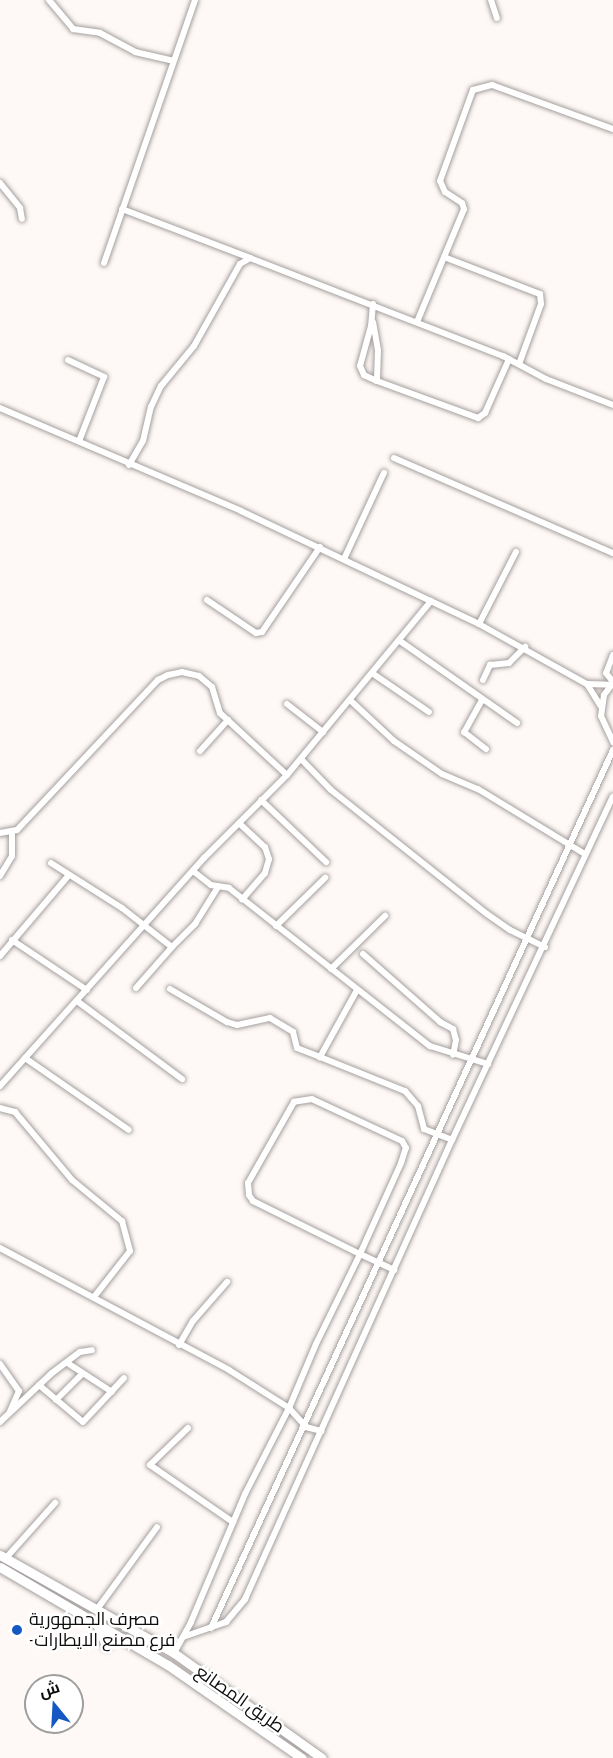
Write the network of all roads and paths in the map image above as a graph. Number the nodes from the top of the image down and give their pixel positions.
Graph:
1 (49, 0) edge
2 (195, 0) edge
3 (491, 0) edge
4 (497, 18) dead end
5 (173, 61) junction
6 (613, 129) edge
7 (0, 183) edge
8 (123, 209) junction
9 (22, 219) dead end
10 (444, 257) junction
11 (250, 258) junction
12 (104, 264) dead end
13 (373, 304) junction
14 (372, 319) junction
15 (417, 321) junction
16 (509, 359) junction
17 (68, 360) dead end
18 (519, 364) junction
19 (377, 381) junction
20 (613, 405) edge
21 (0, 408) edge
22 (79, 441) junction
23 (394, 458) dead end
24 (129, 465) junction
25 (384, 473) dead end
26 (320, 547) junction
27 (516, 552) dead end
28 (613, 553) edge
29 (344, 559) junction
30 (207, 600) dead end
31 (431, 601) junction
32 (479, 624) junction
33 (400, 641) junction
34 (525, 647) junction
35 (613, 655) edge
36 (372, 673) junction
37 (483, 680) dead end
38 (612, 683) edge
39 (587, 684) junction
40 (350, 700) junction
41 (482, 700) junction
42 (288, 704) dead end
43 (601, 706) junction
44 (429, 712) dead end
45 (228, 720) junction
46 (517, 723) dead end
47 (323, 732) junction
48 (613, 742) edge
49 (486, 749) dead end
50 (613, 750) edge
51 (200, 751) dead end
52 (301, 759) junction
53 (287, 775) junction
54 (613, 797) edge
55 (261, 800) junction
56 (240, 824) junction
57 (0, 833) edge
58 (12, 833) junction
59 (568, 845) junction
60 (585, 854) junction
61 (326, 862) dead end
62 (51, 863) dead end
63 (193, 871) junction
64 (0, 876) edge
65 (68, 876) junction
66 (325, 878) dead end
67 (218, 887) junction
68 (242, 898) junction
69 (385, 916) dead end
70 (146, 925) junction
71 (276, 926) junction
72 (525, 937) junction
73 (12, 940) junction
74 (172, 947) junction
75 (545, 947) junction
76 (363, 954) dead end
77 (0, 956) edge
78 (332, 969) junction
79 (136, 988) dead end
80 (170, 989) dead end
81 (87, 990) junction
82 (357, 990) junction
83 (77, 1001) junction
84 (453, 1055) junction
85 (320, 1056) junction
86 (25, 1058) junction
87 (473, 1059) junction
88 (488, 1064) junction
89 (182, 1079) dead end
90 (0, 1086) edge
91 (0, 1108) edge
92 (129, 1130) dead end
93 (437, 1134) junction
94 (452, 1140) junction
95 (2, 1251) edge
96 (360, 1254) junction
97 (378, 1262) junction
98 (394, 1270) junction
99 (227, 1282) dead end
100 (94, 1297) junction
101 (179, 1345) junction
102 (92, 1350) dead end
103 (0, 1364) edge
104 (69, 1364) junction
105 (82, 1374) junction
106 (124, 1378) dead end
107 (39, 1385) junction
108 (112, 1392) junction
109 (56, 1400) junction
110 (289, 1408) junction
111 (8, 1414) junction
112 (0, 1421) edge
113 (306, 1427) junction
114 (188, 1428) dead end
115 (321, 1431) junction
116 (55, 1503) dead end
117 (233, 1522) junction
118 (157, 1527) dead end
119 (3, 1556) edge
120 (0, 1567) edge
121 (98, 1608) junction
122 (94, 1620) junction
123 (211, 1628) junction
124 (183, 1637) junction
125 (106, 1646) dead end
126 (174, 1653) junction
127 (302, 1758) edge
128 (322, 1758) edge

1 - 5 street
2 - 5 street
3 - 4 street
5 - 8 street
6 - 10 street
7 - 9 street
8 - 11 street
8 - 12 street
10 - 15 street
10 - 18 street
11 - 13 street
11 - 24 street
13 - 14 street
13 - 15 street
14 - 19 street
14 - 19 street
15 - 16 street
16 - 18 street
16 - 19 street
17 - 22 street
18 - 20 street
21 - 22 street
22 - 24 street
23 - 28 street
24 - 26 street
25 - 29 street
26 - 29 street
26 - 30 street
27 - 32 street
29 - 31 street
31 - 32 street
31 - 33 street
32 - 34 street
33 - 36 street
33 - 41 street
34 - 37 street
34 - 39 street
35 - 38 street
36 - 40 street
36 - 44 street
38 - 39 street
38 - 43 street
39 - 43 street
40 - 47 street
40 - 59 street
41 - 46 street
41 - 49 street
42 - 47 street
43 - 48 street
45 - 51 street
45 - 53 street
45 - 58 street
47 - 52 street
50 - 59 street
52 - 53 street
52 - 72 street
53 - 55 street
54 - 60 street
55 - 56 street
55 - 61 street
56 - 63 street
56 - 68 street
57 - 58 street
58 - 64 street
59 - 60 street
59 - 72 street
60 - 75 street
62 - 65 street
63 - 67 street
63 - 70 street
65 - 70 street
65 - 73 street
66 - 71 street
67 - 68 street
67 - 74 street
68 - 71 street
69 - 78 street
70 - 74 street
70 - 81 street
71 - 78 street
72 - 75 street
72 - 87 street
73 - 77 street
73 - 81 street
74 - 79 street
75 - 88 street
76 - 84 street
78 - 82 street
80 - 85 street
81 - 83 street
82 - 84 street
82 - 85 street
83 - 86 street
83 - 89 street
84 - 87 street
85 - 93 street
86 - 90 street
86 - 92 street
87 - 88 street
87 - 93 street
88 - 94 street
91 - 100 street
93 - 94 street
93 - 97 street
94 - 98 street
95 - 100 street
96 - 96 street
96 - 97 street
96 - 110 street
97 - 98 street
97 - 113 street
98 - 115 street
99 - 101 street
100 - 101 street
101 - 110 street
102 - 104 street
103 - 111 street
104 - 105 street
104 - 107 street
105 - 108 street
105 - 109 street
106 - 108 street
107 - 109 street
107 - 111 street
108 - 109 street
110 - 113 street
110 - 117 street
111 - 112 street
113 - 115 street
113 - 123 street
114 - 117 street
115 - 123 street
116 - 119 street
117 - 124 street
118 - 121 street
119 - 121 main road, طريق المصانع
120 - 122 main road, طريق المصانع
121 - 126 main road, طريق المصانع
122 - 125 main road
122 - 127 main road, طريق المصانع
123 - 124 street
124 - 126 street
126 - 128 main road, طريق المصانع

